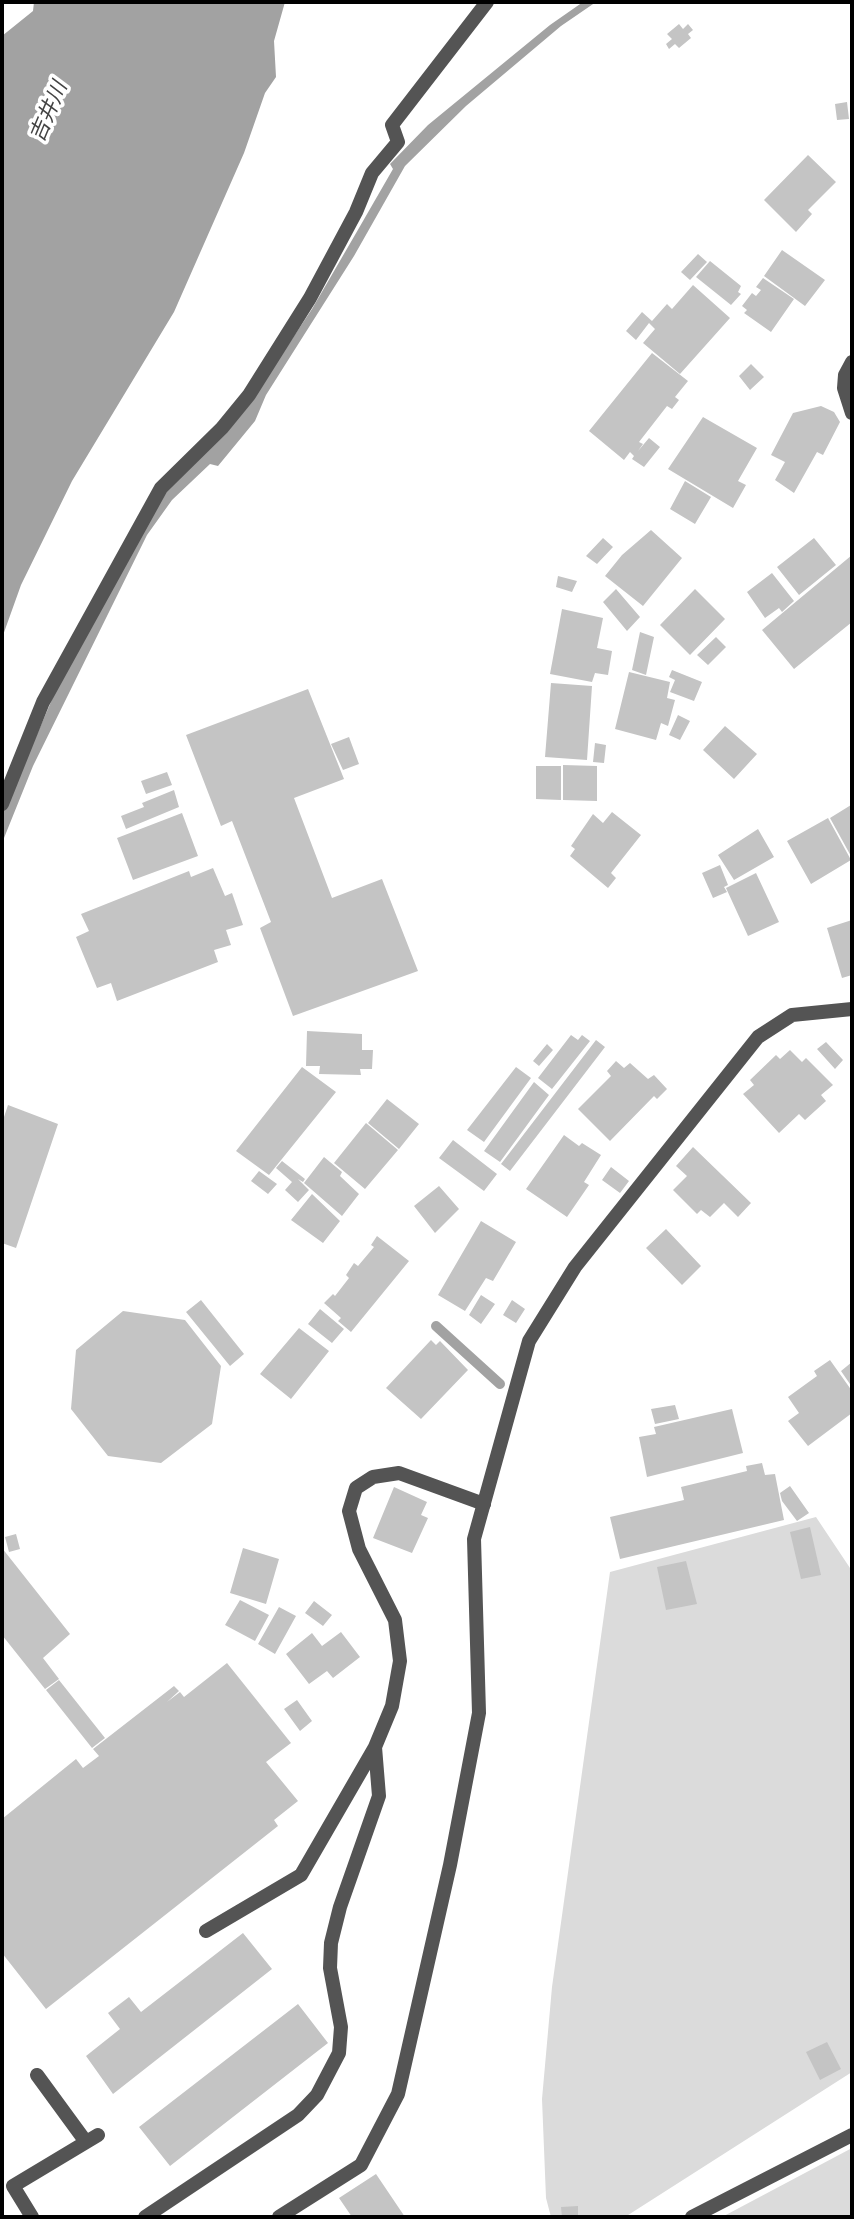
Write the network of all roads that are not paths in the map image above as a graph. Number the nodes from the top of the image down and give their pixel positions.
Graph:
1 (487, 2) edge
2 (852, 362) edge
3 (852, 413) edge
4 (2, 804) edge
5 (852, 1009) edge
6 (484, 1504) junction
7 (375, 1747) junction
8 (206, 1931) dead end
9 (37, 2075) dead end
10 (852, 2135) edge
11 (32, 2217) edge
12 (145, 2217) edge
13 (279, 2217) edge
14 (692, 2217) edge

1 - 4 street
2 - 3 street
5 - 6 street
6 - 7 street
6 - 13 street
7 - 8 street
7 - 12 street
9 - 11 street
10 - 14 street

